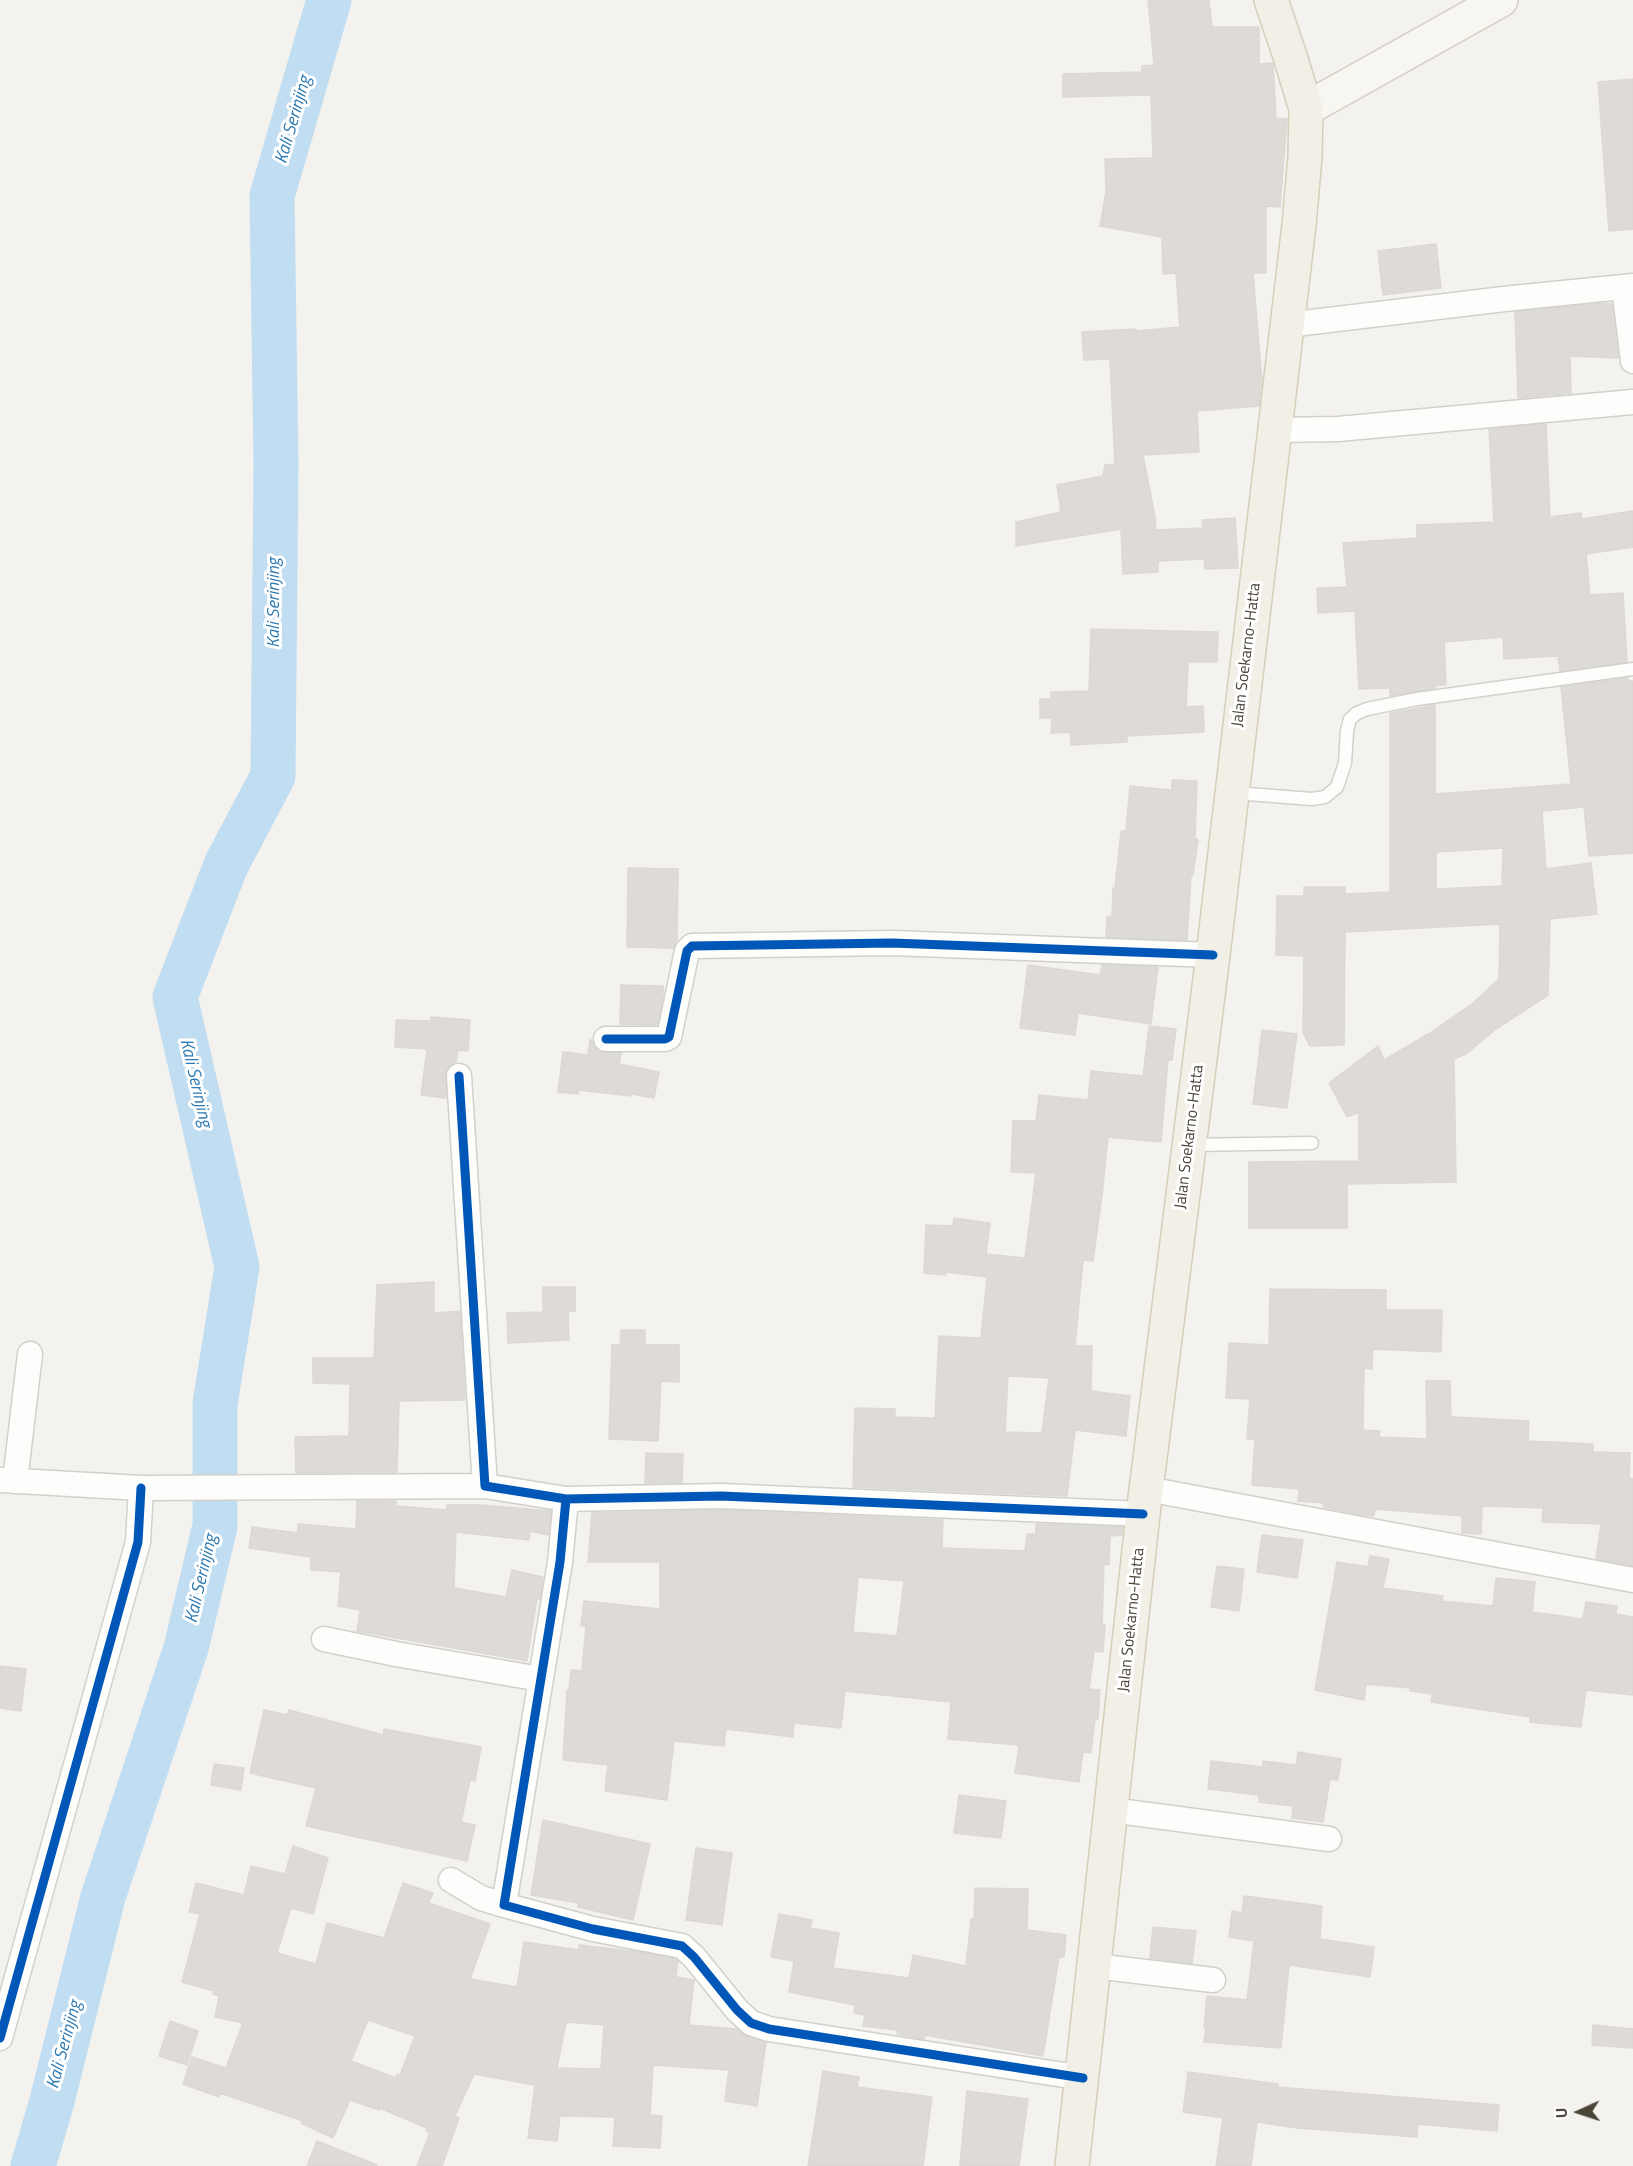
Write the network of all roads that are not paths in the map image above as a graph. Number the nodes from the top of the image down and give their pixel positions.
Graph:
1 (1271, 0) edge
2 (1501, 0) edge
3 (1306, 109) junction
4 (1628, 287) edge
5 (1287, 325) junction
6 (1633, 361) edge
7 (1633, 402) edge
8 (1275, 430) junction
9 (1633, 669) edge
10 (1230, 793) junction
11 (1213, 955) junction
12 (606, 1039) dead end
13 (459, 1076) dead end
14 (1312, 1143) dead end
15 (1189, 1144) junction
16 (30, 1354) dead end
17 (7, 1480) edge
18 (484, 1486) junction
19 (141, 1488) junction
20 (566, 1499) junction
21 (1145, 1501) junction
22 (1633, 1580) edge
23 (324, 1639) dead end
24 (540, 1679) junction
25 (1111, 1810) junction
26 (1329, 1839) dead end
27 (451, 1880) dead end
28 (504, 1905) junction
29 (1114, 1969) junction
30 (1213, 1980) dead end
31 (0, 2038) edge
32 (1083, 2078) junction
33 (1072, 2166) edge

1 - 3 main road, Jalan Soekarno-Hatta
2 - 3 main road
3 - 5 main road, Jalan Soekarno-Hatta
4 - 5 street
4 - 6 street
5 - 8 main road, Jalan Soekarno-Hatta
7 - 8 street
8 - 10 main road, Jalan Soekarno-Hatta
9 - 10 lane
10 - 11 main road, Jalan Soekarno-Hatta
11 - 12 street
11 - 15 main road, Jalan Soekarno-Hatta
13 - 18 street
14 - 15 lane
15 - 21 main road, Jalan Soekarno-Hatta
16 - 17 street
17 - 19 street
18 - 19 street
18 - 20 street
19 - 31 street
20 - 21 street
20 - 24 street
21 - 22 street
21 - 25 main road, Jalan Soekarno-Hatta
23 - 24 street
24 - 28 street
25 - 26 street
25 - 29 main road, Jalan Soekarno-Hatta
27 - 28 street
28 - 32 street
29 - 30 street
29 - 32 main road, Jalan Soekarno-Hatta
32 - 33 main road, Jalan Soekarno-Hatta

